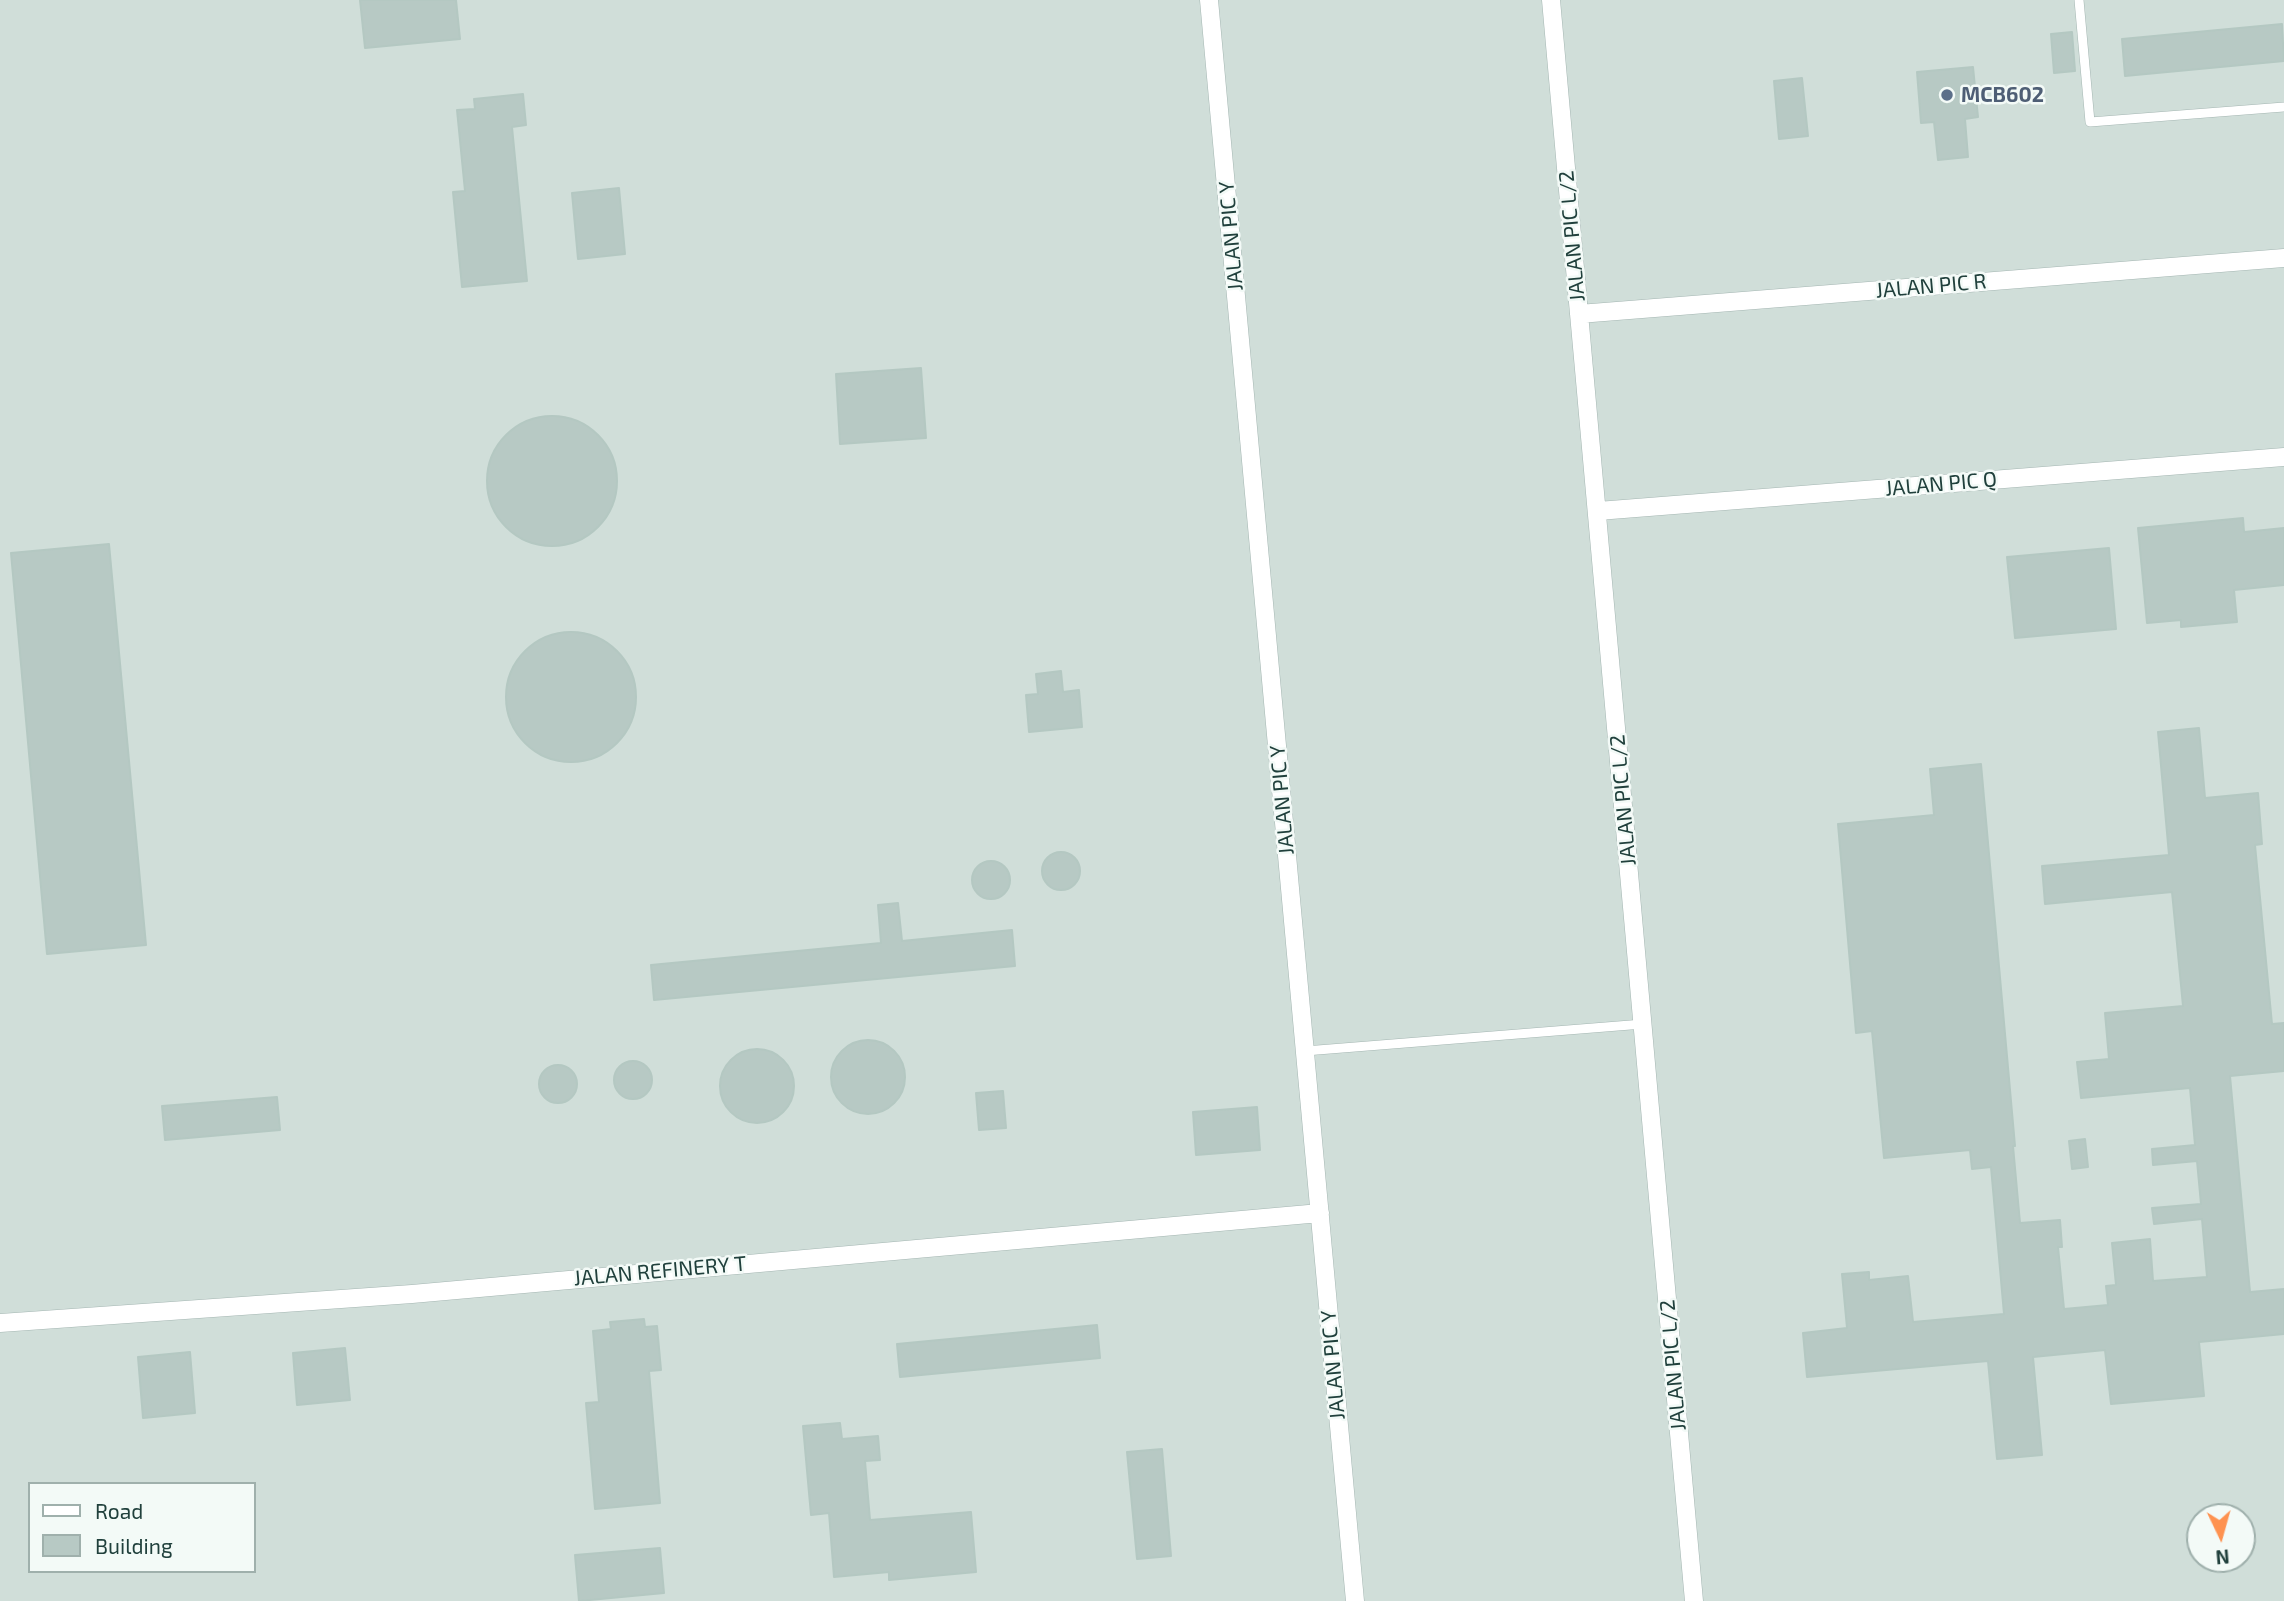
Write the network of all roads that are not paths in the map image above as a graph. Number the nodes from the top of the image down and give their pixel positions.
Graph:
1 (1209, 0) edge
2 (1551, 0) edge
3 (2079, 0) edge
4 (2284, 107) edge
5 (2284, 258) edge
6 (1579, 314) junction
7 (2284, 457) edge
8 (1598, 511) junction
9 (1643, 1024) junction
10 (1305, 1051) junction
11 (1320, 1213) junction
12 (0, 1323) edge
13 (1355, 1601) edge
14 (1695, 1601) edge

1 - 10 street, JALAN PIC Y
2 - 6 street, JALAN PIC L/2
3 - 4 lane
5 - 6 street, JALAN PIC R
6 - 8 street, JALAN PIC L/2
7 - 8 street, JALAN PIC Q
8 - 9 street, JALAN PIC L/2
9 - 10 lane
9 - 14 street, JALAN PIC L/2
10 - 11 street, JALAN PIC Y
11 - 12 street, JALAN REFINERY T
11 - 13 street, JALAN PIC Y

